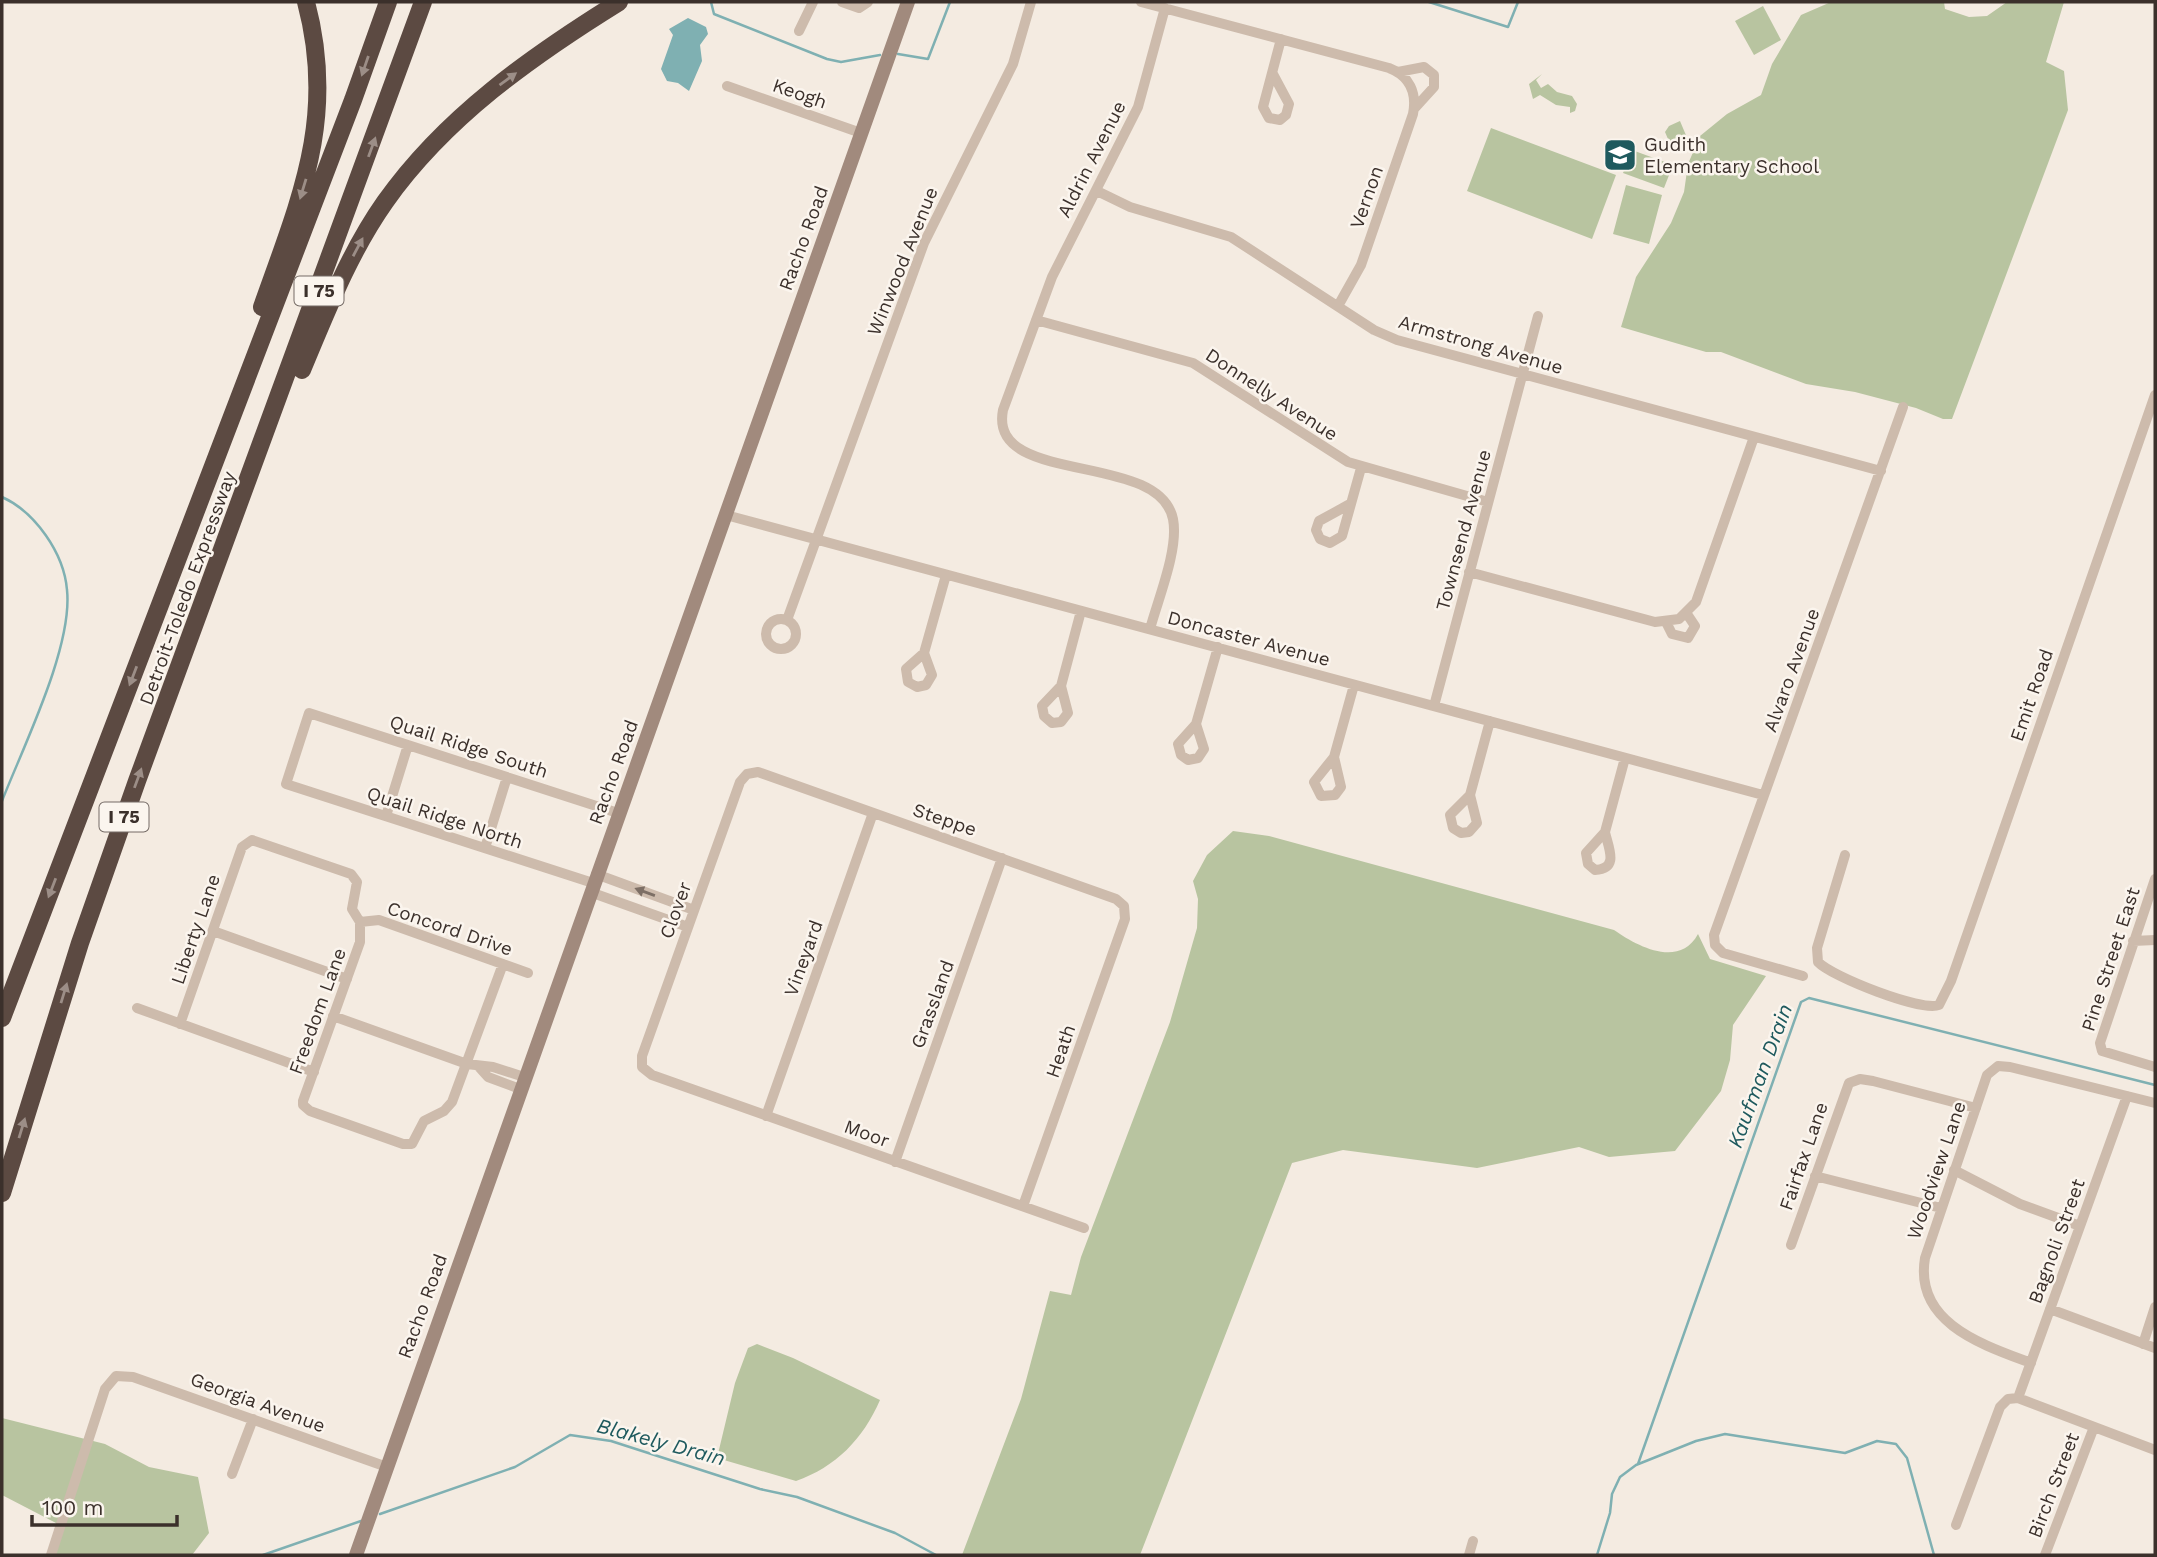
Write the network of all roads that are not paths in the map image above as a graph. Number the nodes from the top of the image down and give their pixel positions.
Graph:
1 (306, 2) edge
2 (388, 2) edge
3 (423, 2) edge
4 (619, 2) edge
5 (813, 2) edge
6 (842, 2) edge
7 (868, 2) edge
8 (908, 2) edge
9 (1031, 2) edge
10 (1141, 2) edge
11 (1165, 8) junction
12 (799, 31) dead end
13 (1281, 39) junction
14 (1398, 72) junction
15 (1273, 74) dead end
16 (727, 86) dead end
17 (1414, 109) junction
18 (861, 133) junction
19 (1097, 191) junction
20 (1338, 306) junction
21 (1538, 316) dead end
22 (1036, 320) junction
23 (1525, 369) junction
24 (2155, 395) edge
25 (1903, 407) dead end
26 (1754, 437) junction
27 (1361, 468) junction
28 (1881, 471) junction
29 (1488, 502) junction
30 (1350, 504) dead end
31 (726, 515) junction
32 (188, 532) junction
33 (817, 539) junction
34 (1469, 572) junction
35 (946, 575) junction
36 (212, 579) junction
37 (1082, 611) junction
38 (1687, 614) junction
39 (787, 620) dead end
40 (1667, 622) junction
41 (1150, 629) junction
42 (1218, 647) junction
43 (924, 653) dead end
44 (1354, 684) junction
45 (1061, 685) dead end
46 (1434, 706) junction
47 (1490, 721) junction
48 (1196, 724) dead end
49 (408, 745) junction
50 (1334, 757) dead end
51 (1625, 758) junction
52 (751, 772) joint
53 (507, 777) junction
54 (286, 784) joint
55 (1470, 795) dead end
56 (1763, 795) junction
57 (618, 813) junction
58 (873, 813) junction
59 (386, 816) junction
60 (1605, 832) dead end
61 (242, 846) joint
62 (485, 848) junction
63 (1845, 855) dead end
64 (1002, 858) junction
65 (2155, 879) edge
66 (593, 883) junction
67 (1124, 906) joint
68 (694, 910) junction
69 (360, 922) junction
70 (688, 927) junction
71 (213, 931) junction
72 (2155, 940) edge
73 (2133, 941) junction
74 (503, 964) junction
75 (528, 973) dead end
76 (1803, 976) dead end
77 (347, 979) junction
78 (137, 1008) dead end
79 (334, 1016) junction
80 (2, 1018) edge
81 (180, 1024) junction
82 (467, 1064) junction
83 (642, 1067) joint
84 (2155, 1067) edge
85 (313, 1072) junction
86 (522, 1083) junction
87 (2127, 1096) junction
88 (2155, 1103) edge
89 (1976, 1108) junction
90 (766, 1116) junction
91 (895, 1162) junction
92 (1954, 1170) junction
93 (1815, 1176) junction
94 (2, 1193) edge
95 (1023, 1206) junction
96 (1941, 1208) junction
97 (2080, 1226) junction
98 (1084, 1228) dead end
99 (1791, 1245) dead end
100 (2155, 1307) edge
101 (2050, 1309) junction
102 (2143, 1343) junction
103 (2155, 1348) edge
104 (2031, 1363) junction
105 (2018, 1398) junction
106 (253, 1419) junction
107 (2094, 1427) junction
108 (2155, 1450) edge
109 (387, 1467) junction
110 (232, 1474) dead end
111 (1956, 1524) dead end
112 (1473, 1541) dead end
113 (51, 1555) edge
114 (356, 1555) edge
115 (1469, 1555) edge
116 (2045, 1555) edge

1 -> 32 highway
2 -> 32 highway, Detroit-Toledo Expressway / I 75
36 -> 3 highway, Detroit-Toledo Expressway / I 75
36 -> 4 highway
5 - 12 street
6 - 7 street
8 - 18 street, Racho Road
9 - 33 street, Winwood Avenue
10 - 11 street
11 - 13 street
11 - 19 street, Aldrin Avenue
13 - 14 street
13 - 15 street
14 - 17 street, Vernon
14 - 17 street
16 - 18 street, Keogh
17 - 20 street, Vernon
18 - 31 street, Racho Road
19 - 20 street, Armstrong Avenue
19 - 22 street, Aldrin Avenue
20 - 23 street, Armstrong Avenue
21 - 23 street, Townsend Avenue
22 - 27 street, Donnelly Avenue
22 - 41 street, Aldrin Avenue
23 - 26 street, Armstrong Avenue
23 - 29 street, Townsend Avenue
24 - 63 street, Emit Road
25 - 28 street, Alvaro Avenue
26 - 28 street, Armstrong Avenue
26 - 38 street
27 - 29 street, Donnelly Avenue
27 - 30 street
28 - 56 street, Alvaro Avenue
29 - 34 street, Townsend Avenue
31 - 33 street, Doncaster Avenue
31 - 57 street, Racho Road
32 -> 80 highway, Detroit-Toledo Expressway / I 75
33 - 35 street, Doncaster Avenue
33 - 39 street, Winwood Avenue
34 - 40 street
34 - 46 street, Townsend Avenue
35 - 37 street, Doncaster Avenue
35 - 43 street
94 -> 36 highway, Detroit-Toledo Expressway / I 75
37 - 41 street, Doncaster Avenue
37 - 45 street
38 - 40 street
38 - 40 street
41 - 42 street, Doncaster Avenue
42 - 44 street, Doncaster Avenue
42 - 48 street
44 - 46 street, Doncaster Avenue
44 - 50 street
46 - 47 street, Doncaster Avenue
47 - 51 street, Doncaster Avenue
47 - 55 street
49 - 53 street, Quail Ridge South
49 - 54 street, Quail Ridge South
49 - 59 street
51 - 56 street, Doncaster Avenue
51 - 60 street
52 - 58 street, Steppe
52 - 68 street, Clover
53 - 57 street, Quail Ridge South
53 - 62 street
54 - 59 street, Quail Ridge North
56 - 76 street, Alvaro Avenue
57 - 66 street, Racho Road
58 - 64 street, Steppe
58 - 90 street, Vineyard
59 - 62 street, Quail Ridge North
61 - 69 street, Freedom Lane
61 - 71 street, Liberty Lane
62 - 66 street, Quail Ridge North
64 - 67 street, Steppe
64 - 91 street, Grassland
65 - 73 street, Pine Street East
68 -> 66 street
66 - 70 street
66 - 86 street, Racho Road
67 - 95 street, Heath
68 - 70 street, Clover
69 - 74 street, Concord Drive
69 - 77 street, Freedom Lane
70 - 83 street, Clover
71 - 77 street
71 - 81 street, Liberty Lane
72 - 73 street
73 - 84 street, Pine Street East
74 - 75 street, Concord Drive
74 - 82 street
77 - 79 street, Freedom Lane
78 - 81 street
79 - 82 street
79 - 85 street, Freedom Lane
81 - 85 street
82 - 85 street, Freedom Lane
82 - 86 street
83 - 90 street, Moor
86 - 109 street, Racho Road
87 - 88 street
87 - 89 street, Woodview Lane
87 - 97 street, Bagnoli Street
89 - 92 street, Woodview Lane
89 - 93 street, Fairfax Lane
90 - 91 street, Moor
91 - 95 street, Moor
92 - 96 street, Woodview Lane
92 - 97 street
93 - 96 street
93 - 99 street, Fairfax Lane
95 - 98 street, Moor
96 - 104 street, Woodview Lane
97 - 101 street, Bagnoli Street
100 - 102 street
101 - 102 street
101 - 104 street, Bagnoli Street
102 - 103 street
104 - 105 street, Bagnoli Street
105 - 107 street
105 - 111 street
106 - 109 street, Georgia Avenue
106 - 110 street
106 - 113 street, Georgia Avenue
107 - 108 street
107 - 116 street, Birch Street
109 - 114 street, Racho Road
112 - 115 street

